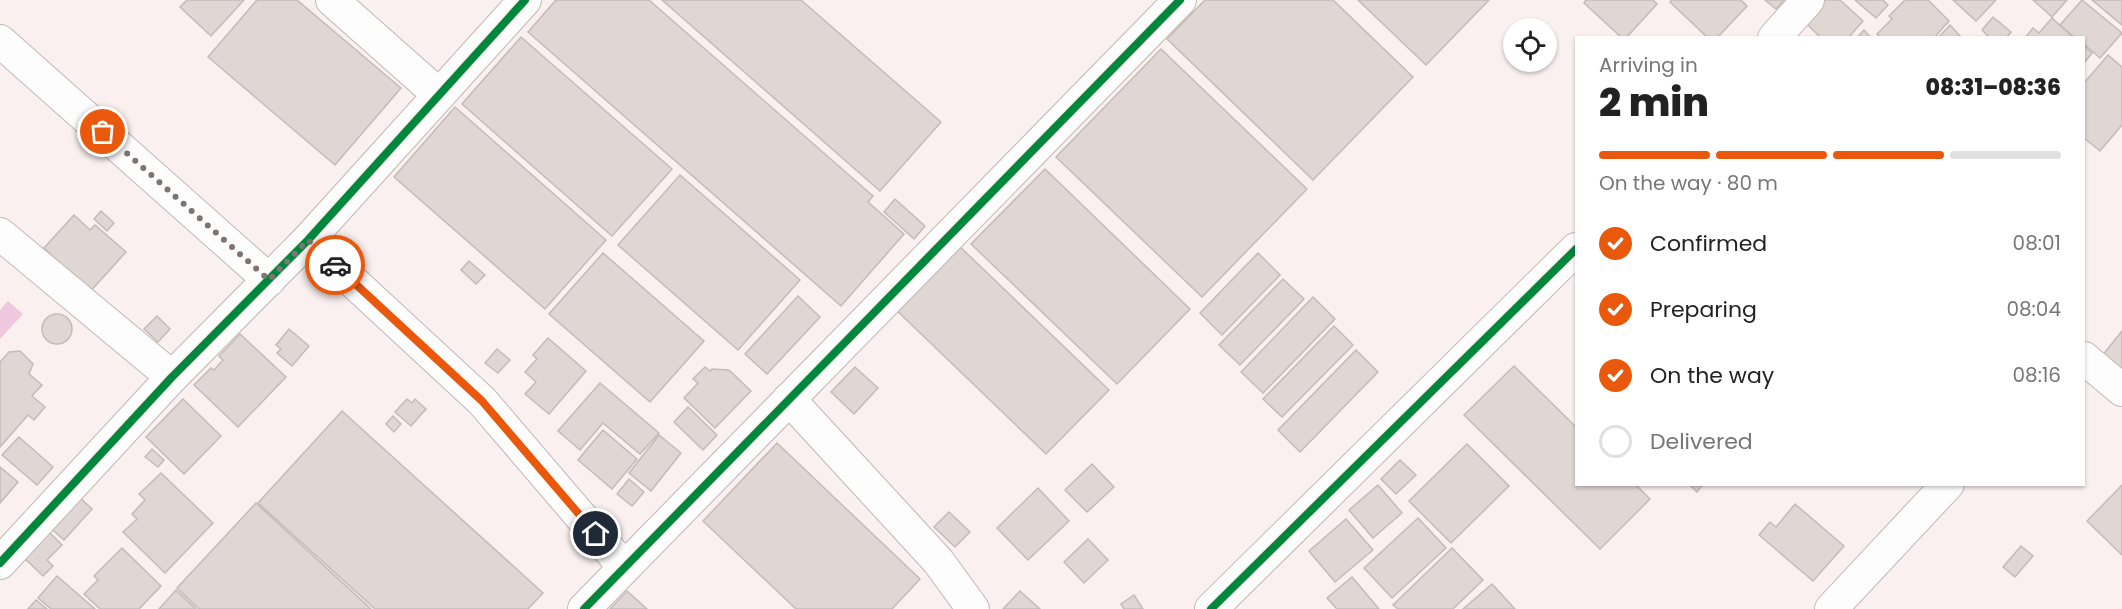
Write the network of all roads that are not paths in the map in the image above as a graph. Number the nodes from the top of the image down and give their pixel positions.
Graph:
1 (332, 0) edge
2 (525, 0) edge
3 (1180, 0) edge
4 (1808, 0) edge
5 (1776, 36) edge
6 (0, 41) edge
7 (438, 94) junction
8 (0, 234) edge
9 (308, 240) junction
10 (1575, 250) edge
11 (269, 280) junction
12 (2087, 367) edge
13 (172, 378) junction
14 (2122, 390) edge
15 (789, 399) junction
16 (1946, 486) edge
17 (0, 563) edge
18 (624, 567) junction
19 (584, 609) edge
20 (973, 609) edge
21 (1211, 609) edge
22 (1830, 609) edge

1 - 7 street
2 - 7 street
3 - 15 street
4 - 5 street
6 - 11 street
7 - 9 street
8 - 13 street
9 - 11 street
9 - 18 street
10 - 21 street
11 - 13 street
12 - 14 street
13 - 17 street
15 - 18 street
15 - 20 street
16 - 22 street
18 - 19 street

